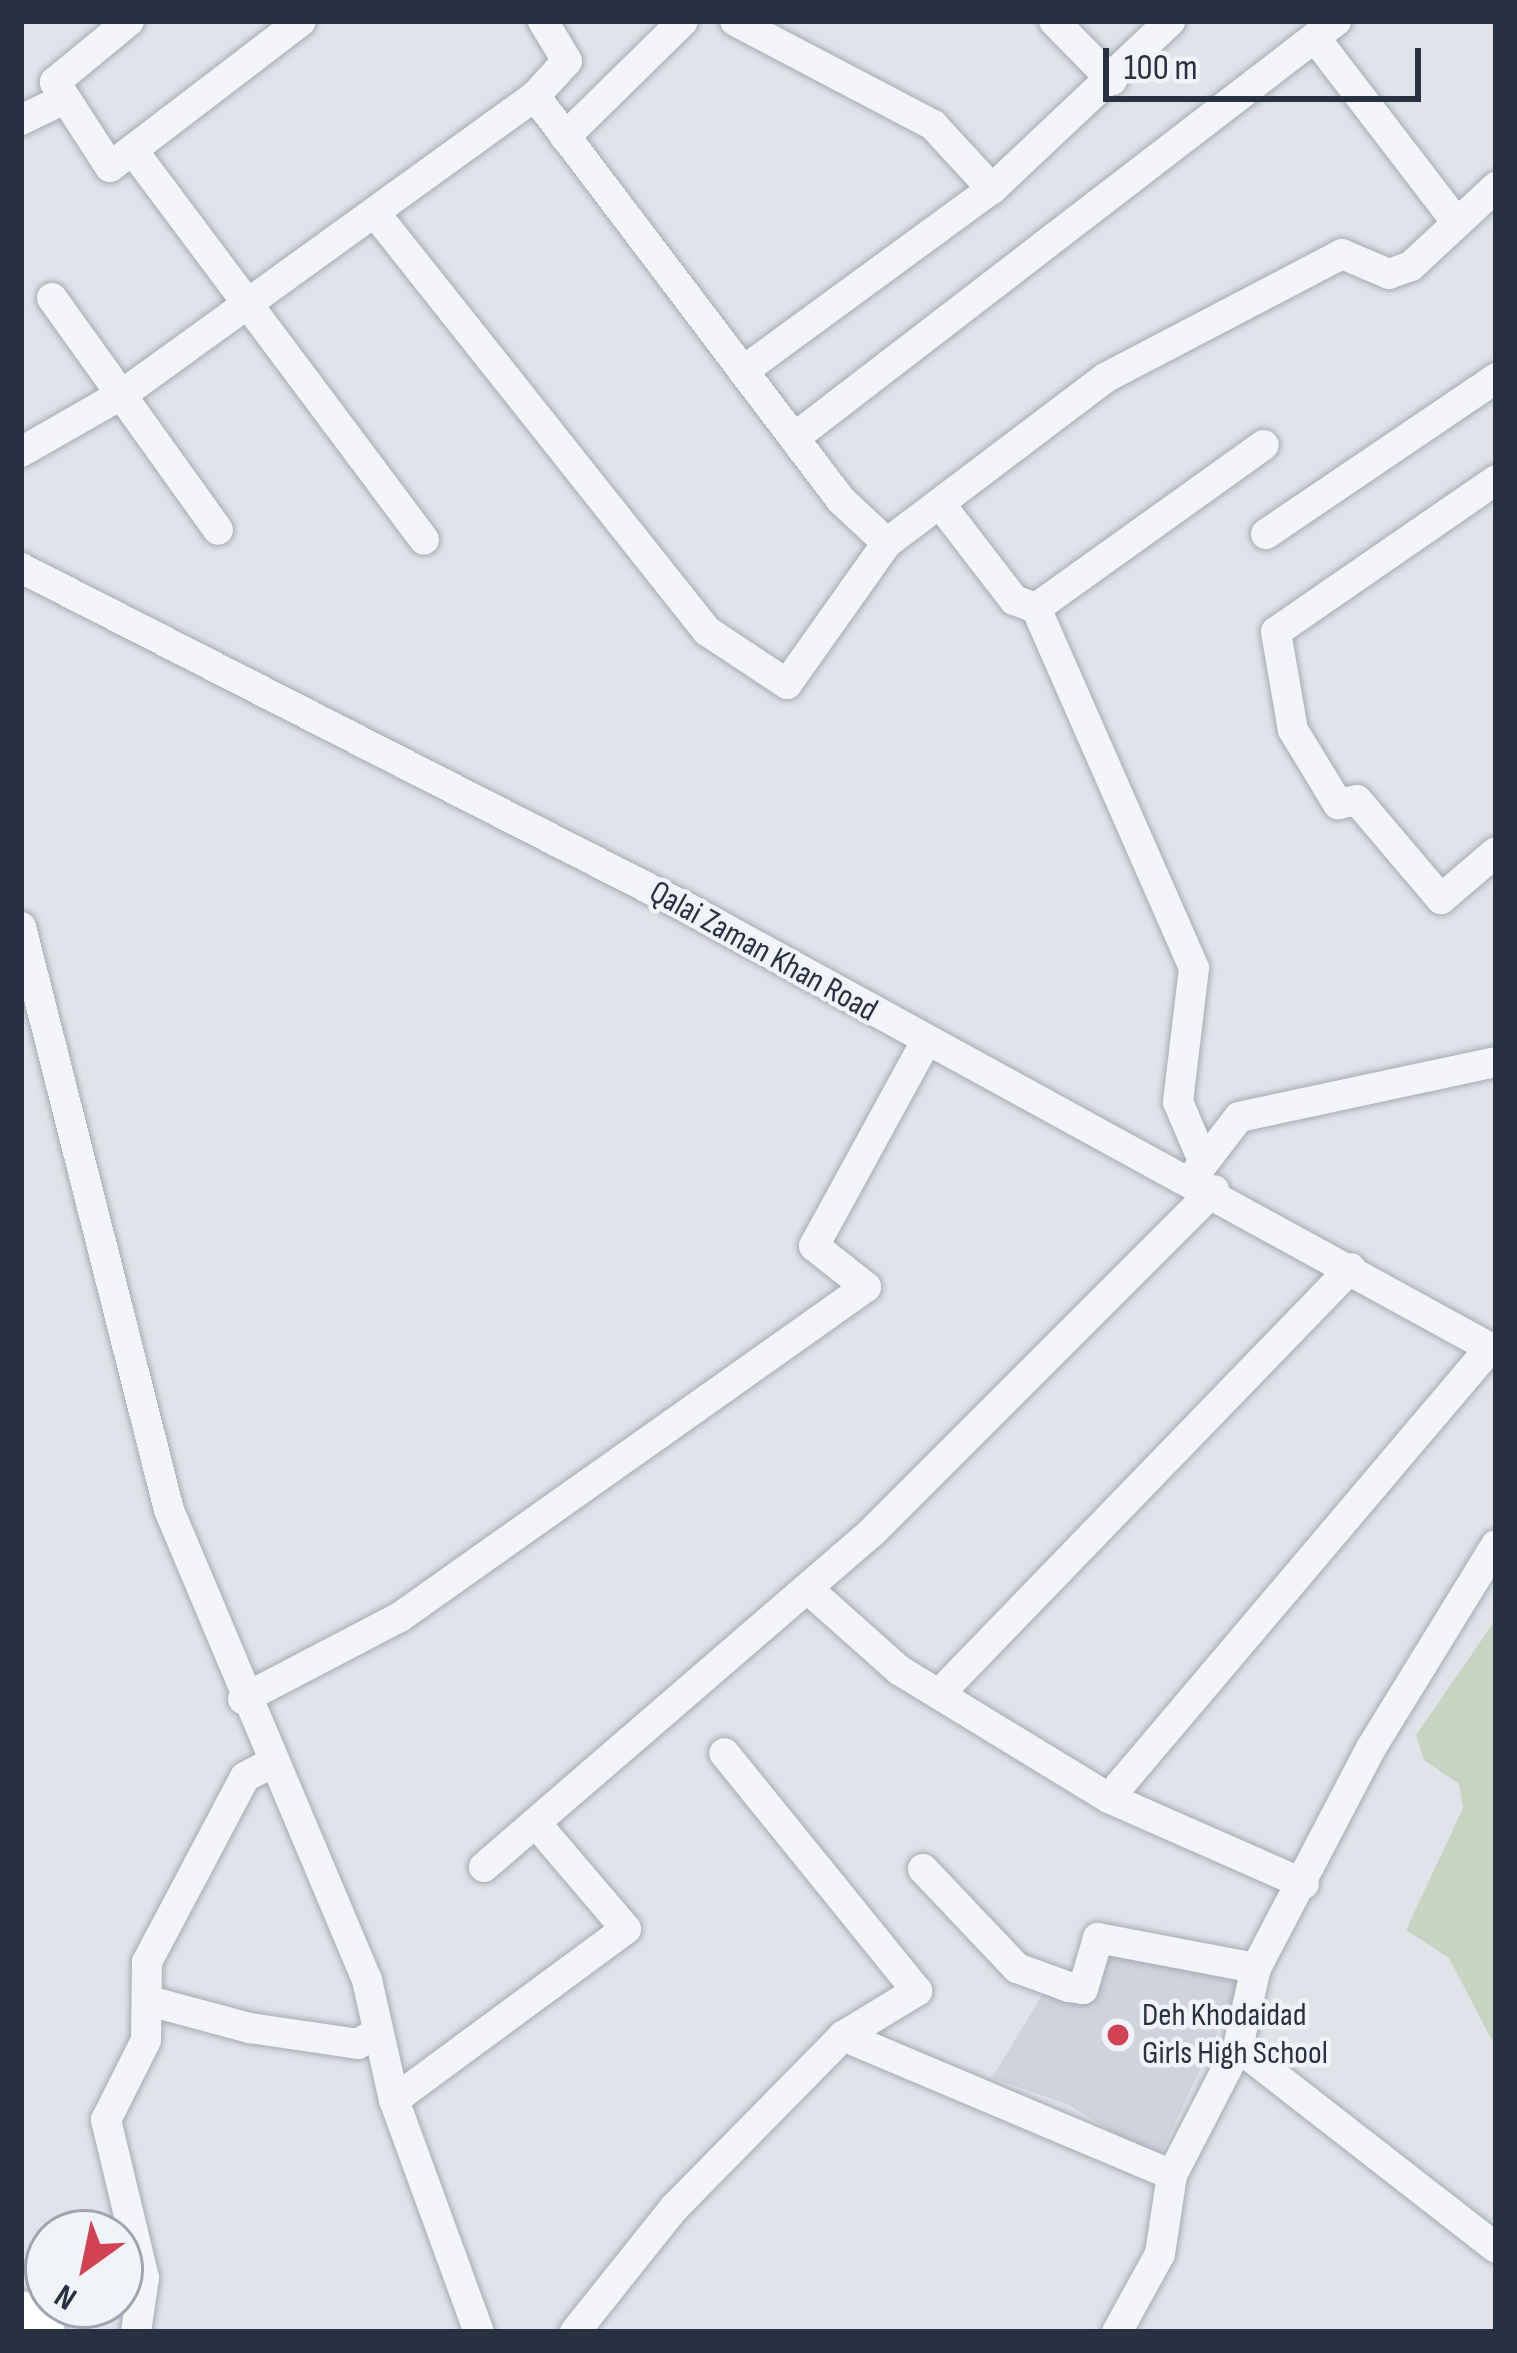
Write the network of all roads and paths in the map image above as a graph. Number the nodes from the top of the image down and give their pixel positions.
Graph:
1 (129, 21) edge
2 (302, 21) edge
3 (543, 21) edge
4 (683, 21) edge
5 (735, 21) edge
6 (1054, 21) edge
7 (1170, 21) edge
8 (1326, 30) edge
9 (1112, 80) junction
10 (535, 97) junction
11 (64, 99) junction
12 (21, 120) edge
13 (566, 137) junction
14 (134, 152) junction
15 (1496, 188) edge
16 (992, 189) junction
17 (375, 213) junction
18 (1455, 220) junction
19 (52, 298) dead end
20 (252, 301) junction
21 (743, 371) junction
22 (1496, 378) edge
23 (124, 392) junction
24 (794, 438) junction
25 (1264, 445) dead end
26 (21, 452) edge
27 (1496, 480) edge
28 (944, 509) junction
29 (218, 530) dead end
30 (1266, 534) dead end
31 (424, 539) dead end
32 (887, 543) junction
33 (21, 568) edge
34 (1036, 608) junction
35 (1496, 853) edge
36 (21, 927) edge
37 (925, 1043) junction
38 (1496, 1062) edge
39 (1203, 1177) junction
40 (1351, 1268) junction
41 (1493, 1350) edge
42 (1496, 1545) edge
43 (808, 1589) junction
44 (942, 1691) junction
45 (244, 1699) junction
46 (724, 1753) dead end
47 (273, 1762) junction
48 (1109, 1798) junction
49 (540, 1828) junction
50 (484, 1867) dead end
51 (923, 1869) dead end
52 (1304, 1884) junction
53 (1256, 1968) junction
54 (148, 2001) junction
55 (374, 2035) junction
56 (843, 2036) junction
57 (1238, 2048) junction
58 (394, 2100) junction
59 (1172, 2175) junction
60 (1496, 2248) edge
61 (21, 2310) edge
62 (45, 2332) edge
63 (136, 2332) edge
64 (479, 2332) edge
65 (575, 2332) edge
66 (1117, 2332) edge

1 - 11 street
2 - 14 street
3 - 10 street
4 - 13 street
5 - 16 street
6 - 9 street
7 - 9 street
8 - 18 street
8 - 24 street
9 - 16 street
10 - 13 street
10 - 17 street
11 - 12 street
11 - 14 street
13 - 21 street
14 - 20 street
15 - 18 street
16 - 21 street
17 - 20 street
17 - 32 street
18 - 28 street
19 - 23 street
20 - 23 street
20 - 31 street
21 - 24 street
22 - 30 street
23 - 26 street
23 - 29 street
24 - 32 street
25 - 34 street
27 - 35 street
28 - 32 street
28 - 34 street
33 - 37 street, Qalai Zaman Khan Road
34 - 39 street
36 - 45 street
37 - 39 street, Qalai Zaman Khan Road
37 - 45 street
38 - 39 street
39 - 40 street, Qalai Zaman Khan Road
39 - 43 street
40 - 41 street, Qalai Zaman Khan Road
40 - 44 street
41 - 48 street
42 - 52 street
43 - 44 street
43 - 49 street
44 - 48 street
45 - 47 street
46 - 56 street
47 - 54 street
47 - 55 street
48 - 52 street
49 - 50 street
49 - 58 street
51 - 53 street
52 - 53 street
53 - 57 street
54 - 55 street
54 - 63 street
55 - 58 street
56 - 59 street
56 - 65 street
57 - 59 street
57 - 60 street
58 - 64 street
59 - 66 street
61 - 62 main road

